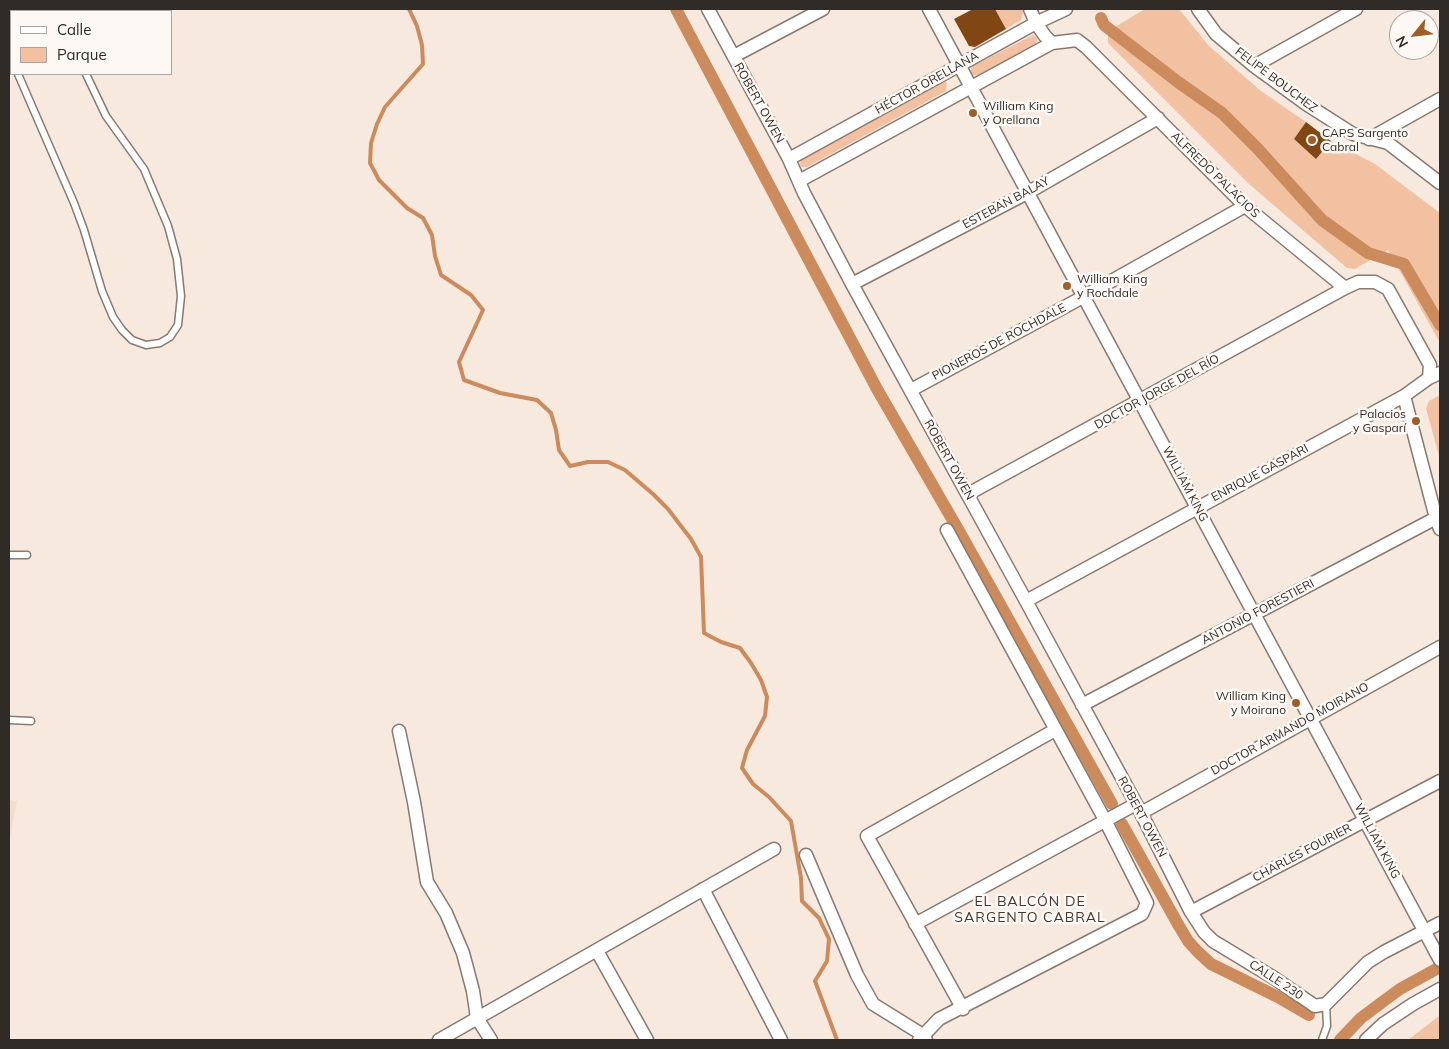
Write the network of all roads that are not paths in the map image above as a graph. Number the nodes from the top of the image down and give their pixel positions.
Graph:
1 (708, 9) edge
2 (822, 9) edge
3 (929, 9) edge
4 (1030, 9) edge
5 (1066, 9) edge
6 (1198, 9) edge
7 (1356, 9) edge
8 (1036, 22) junction
9 (1052, 43) junction
10 (734, 56) junction
11 (959, 65) junction
12 (1254, 66) junction
13 (18, 75) edge
14 (86, 75) edge
15 (970, 88) junction
16 (1440, 99) edge
17 (1158, 118) junction
18 (1369, 139) junction
19 (789, 159) junction
20 (799, 181) junction
21 (1440, 183) edge
22 (1027, 192) junction
23 (1245, 206) junction
24 (852, 284) junction
25 (1345, 288) junction
26 (1083, 297) junction
27 (1435, 376) edge
28 (911, 390) junction
29 (1404, 396) junction
30 (1141, 401) junction
31 (968, 494) junction
32 (1197, 508) junction
33 (1438, 524) edge
34 (947, 530) dead end
35 (9, 555) edge
36 (27, 555) dead end
37 (1026, 601) junction
38 (1254, 614) junction
39 (1440, 647) edge
40 (1082, 705) junction
41 (1311, 717) junction
42 (9, 720) edge
43 (32, 721) dead end
44 (1055, 730) junction
45 (399, 732) dead end
46 (1440, 781) edge
47 (1138, 808) junction
48 (1366, 819) junction
49 (1105, 820) junction
50 (774, 849) dead end
51 (806, 855) dead end
52 (703, 889) junction
53 (1191, 912) junction
54 (1440, 923) edge
55 (915, 924) junction
56 (1425, 931) junction
57 (597, 951) junction
58 (1438, 956) edge
59 (1440, 989) edge
60 (1326, 1004) junction
61 (962, 1008) junction
62 (477, 1018) junction
63 (923, 1039) edge
64 (439, 1040) edge
65 (491, 1040) edge
66 (647, 1040) edge
67 (781, 1040) edge
68 (1322, 1040) edge
69 (1366, 1040) edge

1 - 10 street, ROBERT OWEN
2 - 10 street
3 - 11 street, WILLIAM KING
4 - 8 street
5 - 8 street, HÉCTOR ORELLANA
6 - 12 street, FELIPE BOUCHEZ
7 - 12 street
8 - 9 street
8 - 11 street, HÉCTOR ORELLANA
9 - 15 street, HÉCTOR ORELLANA
9 - 17 street, ALFREDO PALACIOS
10 - 19 street, ROBERT OWEN
11 - 15 street, WILLIAM KING
11 - 19 street, HÉCTOR ORELLANA
12 - 18 street, FELIPE BOUCHEZ
13 - 14 lane
15 - 20 street, HÉCTOR ORELLANA
15 - 22 street, WILLIAM KING
16 - 18 street
17 - 22 street, ESTEBAN BALAY
17 - 23 street, ALFREDO PALACIOS
18 - 21 street, FELIPE BOUCHEZ
19 - 20 street, ROBERT OWEN
20 - 24 street, ROBERT OWEN
22 - 24 street, ESTEBAN BALAY
22 - 26 street, WILLIAM KING
23 - 25 street, ALFREDO PALACIOS
23 - 26 street, PIONEROS DE ROCHDALE
24 - 28 street, ROBERT OWEN
25 - 27 street
25 - 30 street, DOCTOR JORGE DEL RÍO
26 - 28 street, PIONEROS DE ROCHDALE
26 - 30 street, WILLIAM KING
27 - 29 street, ENRIQUE GASPARI
28 - 31 street, ROBERT OWEN
29 - 32 street, ENRIQUE GASPARI
29 - 33 street
30 - 31 street, DOCTOR JORGE DEL RÍO
30 - 32 street, WILLIAM KING
31 - 37 street, ROBERT OWEN
32 - 37 street, ENRIQUE GASPARI
32 - 38 street, WILLIAM KING
33 - 38 street, ANTONIO FORESTIERI
34 - 44 street
35 - 36 lane
37 - 40 street, ROBERT OWEN
38 - 40 street, ANTONIO FORESTIERI
38 - 41 street, WILLIAM KING
39 - 41 street, DOCTOR ARMANDO MOIRANO
40 - 47 street, ROBERT OWEN
41 - 47 street, DOCTOR ARMANDO MOIRANO
41 - 48 street, WILLIAM KING
42 - 43 lane
44 - 49 street
44 - 55 street
45 - 62 street
46 - 48 street, CHARLES FOURIER
47 - 49 street, DOCTOR ARMANDO MOIRANO
47 - 53 street, ROBERT OWEN
48 - 53 street, CHARLES FOURIER
48 - 56 street, WILLIAM KING
49 - 55 street, DOCTOR ARMANDO MOIRANO
49 - 61 street
50 - 52 street
51 - 63 street
52 - 57 street
52 - 67 street
53 - 60 street, CALLE 230
54 - 56 street
55 - 61 street
56 - 58 street, WILLIAM KING
56 - 60 street
57 - 62 street
57 - 66 street
59 - 69 street
60 - 68 lane
61 - 63 street
62 - 64 street
62 - 65 street

